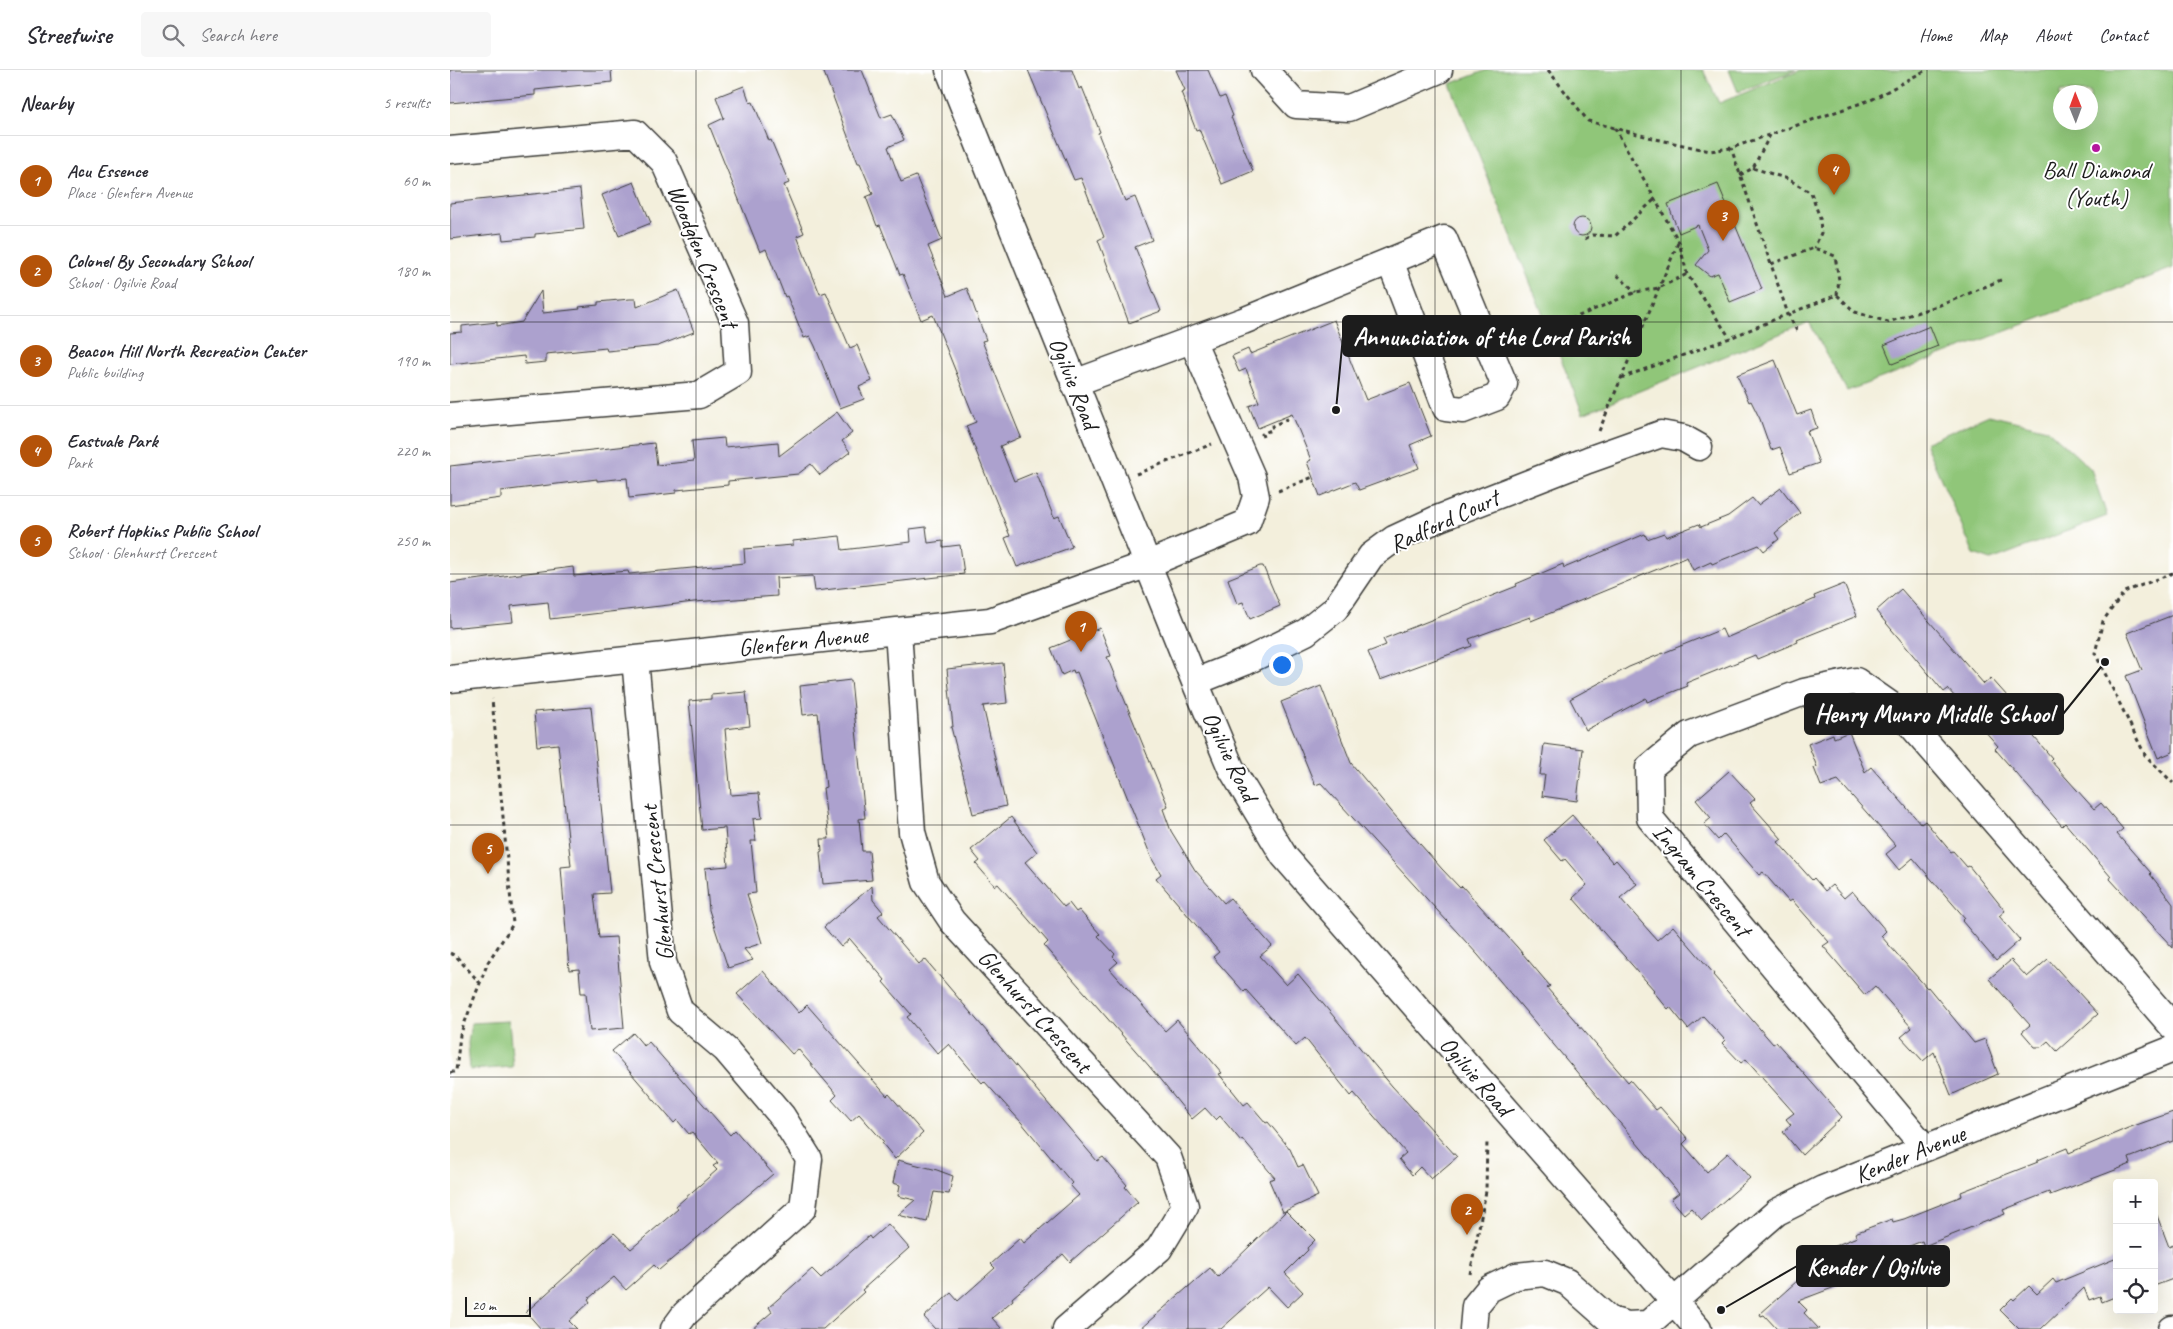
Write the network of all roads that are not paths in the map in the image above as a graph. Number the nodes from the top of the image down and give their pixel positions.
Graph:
1 (948, 70) edge
2 (1264, 70) edge
3 (1439, 70) edge
4 (450, 150) edge
5 (1390, 261) junction
6 (1192, 340) junction
7 (1074, 384) junction
8 (450, 416) edge
9 (1699, 447) dead end
10 (1148, 564) junction
11 (898, 631) junction
12 (634, 659) junction
13 (450, 679) edge
14 (1194, 682) junction
15 (2173, 1027) edge
16 (2173, 1049) edge
17 (1925, 1148) junction
18 (1672, 1301) junction
19 (1644, 1326) edge
20 (674, 1329) edge
21 (1066, 1329) edge
22 (1473, 1329) edge
23 (1698, 1329) edge

1 - 7 street, Ogilvie Road
2 - 3 street
4 - 8 street, Woodglen Crescent
5 - 5 street
5 - 6 street
6 - 7 street
6 - 10 street, Glenfern Avenue
7 - 10 street, Ogilvie Road
9 - 14 street, Radford Court
10 - 11 street, Glenfern Avenue
10 - 14 street, Ogilvie Road
11 - 12 street, Glenfern Avenue
11 - 21 street, Glenhurst Crescent
12 - 13 street, Glenfern Avenue
12 - 20 street, Glenhurst Crescent
14 - 18 street, Ogilvie Road
15 - 17 street, Ingram Crescent
16 - 17 street, Kender Avenue
17 - 18 street, Kender Avenue
18 - 19 street, Kender Avenue
18 - 23 street, Ogilvie Road
19 - 22 street

